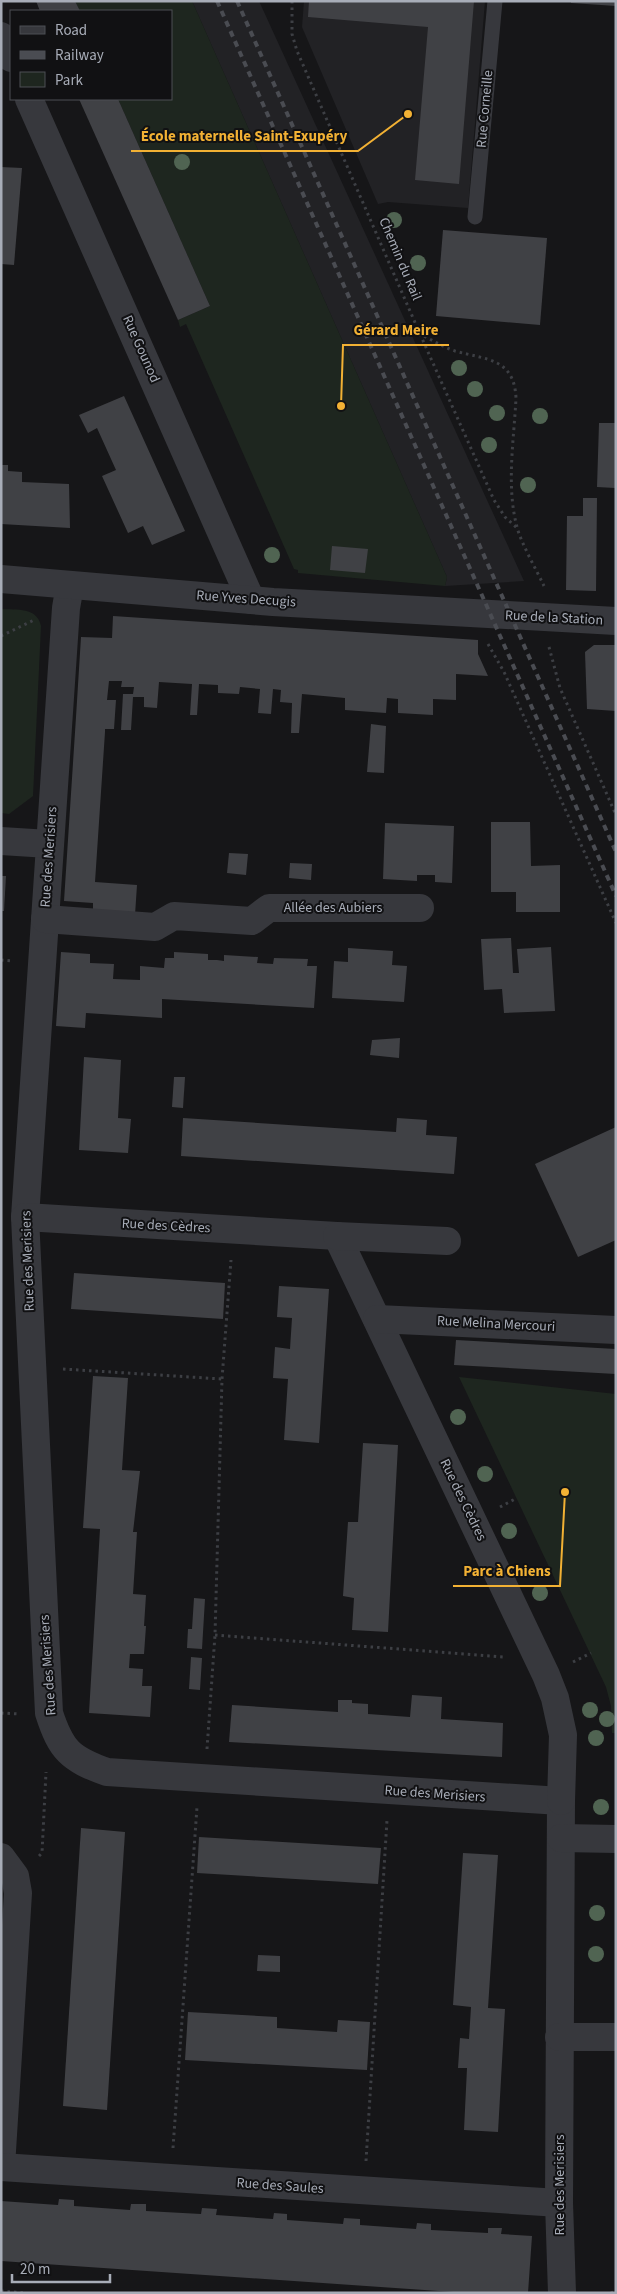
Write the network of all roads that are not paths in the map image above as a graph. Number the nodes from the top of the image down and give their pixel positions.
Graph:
1 (495, 1) edge
2 (1, 36) edge
3 (10, 56) edge
4 (29, 100) edge
5 (474, 217) dead end
6 (1, 579) edge
7 (70, 585) junction
8 (251, 600) junction
9 (492, 615) joint
10 (616, 621) edge
11 (1, 841) edge
12 (49, 844) junction
13 (420, 908) dead end
14 (45, 919) junction
15 (26, 1217) junction
16 (337, 1236) junction
17 (447, 1241) dead end
18 (377, 1319) junction
19 (616, 1330) edge
20 (562, 1801) junction
21 (561, 1838) junction
22 (616, 1839) edge
23 (8, 1866) edge
24 (559, 2037) junction
25 (616, 2037) edge
26 (1, 2167) edge
27 (559, 2203) junction
28 (562, 2293) edge

1 - 5 lane, Rue Corneille
2 - 3 street
4 - 8 street, Rue Gounod
6 - 7 street, Rue Yves Decugis
7 - 8 street, Rue Yves Decugis
7 - 12 street, Rue des Merisiers
8 - 9 street, Rue Yves Decugis
9 - 10 street, Rue de la Station
11 - 12 street
12 - 14 street, Rue des Merisiers
13 - 14 street, Allée des Aubiers
14 - 15 street, Rue des Merisiers
15 - 16 street, Rue des Cèdres
15 - 20 street, Rue des Merisiers
16 - 17 street, Rue des Cèdres
16 - 18 street, Rue des Cèdres
18 - 19 street, Rue Melina Mercouri
18 - 20 street, Rue des Cèdres
20 - 21 street, Rue des Merisiers
21 - 22 street
21 - 24 street, Rue des Merisiers
23 - 26 street
24 - 25 street
24 - 27 street, Rue des Merisiers
26 - 27 street, Rue des Saules
27 - 28 street, Rue des Merisiers

